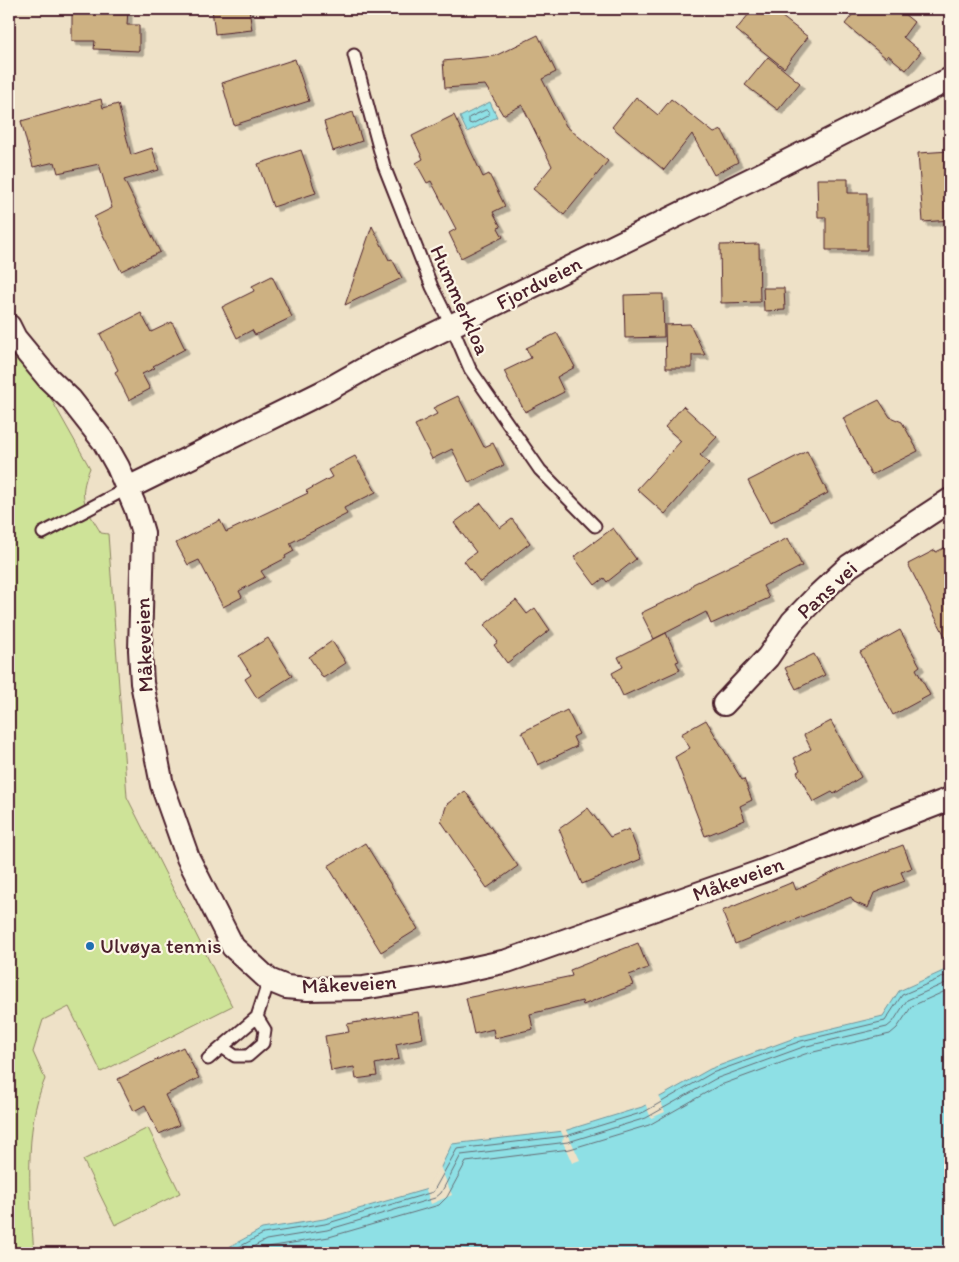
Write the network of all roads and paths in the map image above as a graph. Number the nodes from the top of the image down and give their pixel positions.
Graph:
1 (354, 55) dead end
2 (950, 79) edge
3 (9, 326) edge
4 (452, 327) junction
5 (128, 488) junction
6 (950, 500) edge
7 (595, 526) dead end
8 (43, 533) dead end
9 (724, 704) dead end
10 (950, 799) edge
11 (269, 980) junction
12 (257, 1017) junction
13 (222, 1047) junction
14 (208, 1059) dead end

1 - 4 lane, Hummerkloa
2 - 4 street, Fjordveien
3 - 5 street, Måkeveien
4 - 5 street, Fjordveien
4 - 7 lane, Hummerkloa
5 - 8 lane
5 - 11 street, Måkeveien
6 - 9 street, Pans vei
10 - 11 street, Måkeveien
11 - 12 lane
12 - 13 lane
12 - 13 lane
13 - 14 lane

